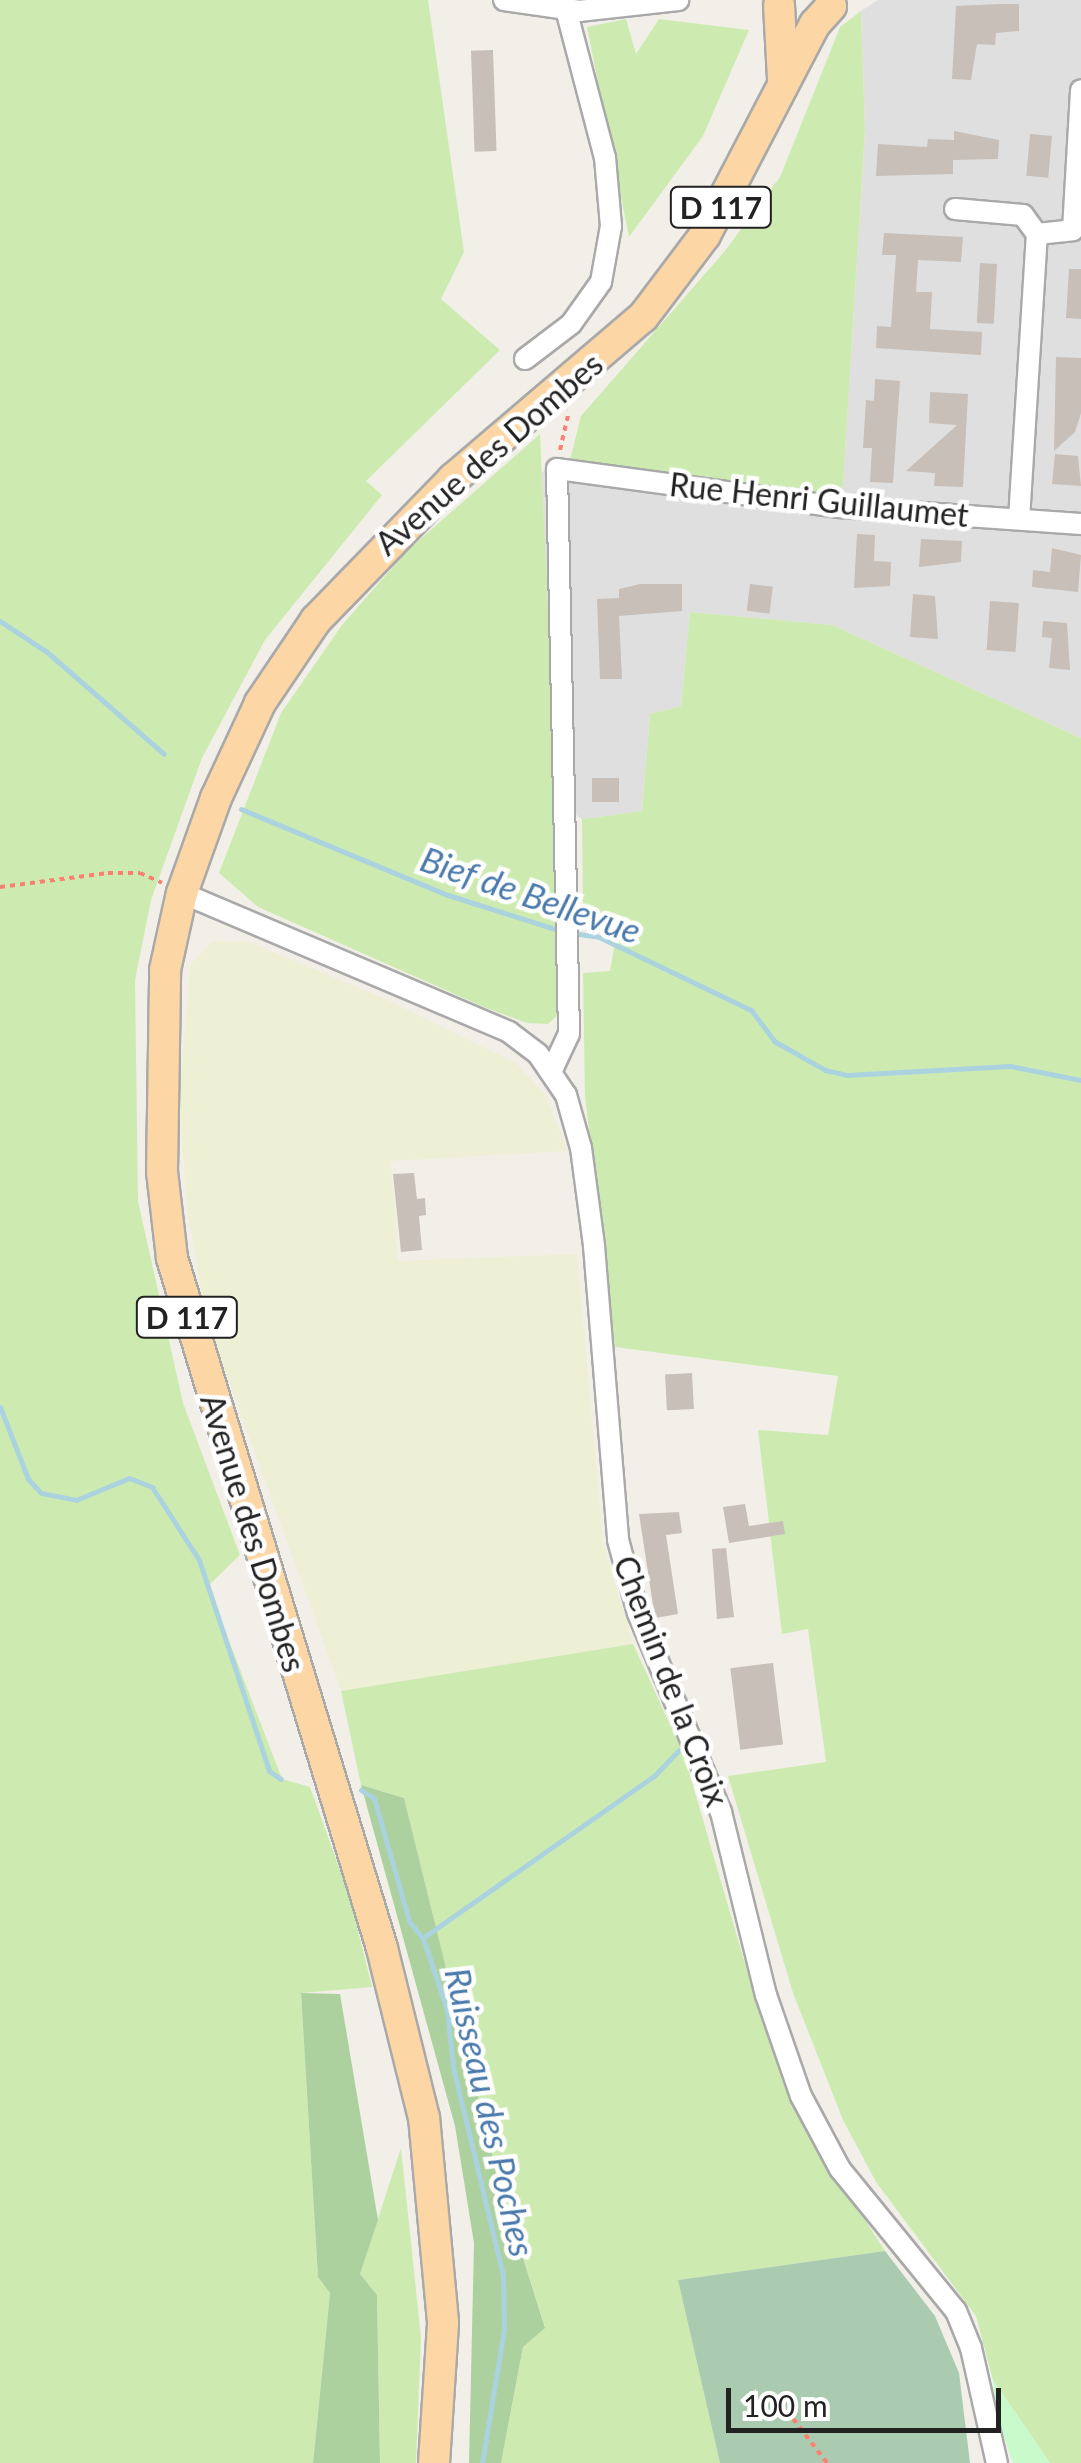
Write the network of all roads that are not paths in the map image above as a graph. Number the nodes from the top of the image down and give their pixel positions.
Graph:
1 (504, 0) edge
2 (678, 0) edge
3 (776, 2) edge
4 (834, 3) edge
5 (554, 5) edge
6 (783, 87) junction
7 (1081, 90) edge
8 (955, 210) dead end
9 (1037, 234) junction
10 (525, 359) dead end
11 (1019, 519) junction
12 (1081, 524) edge
13 (182, 893) junction
14 (552, 1070) junction
15 (434, 2463) edge
16 (997, 2463) edge

1 - 5 street
2 - 5 street
3 - 4 main road
3 - 6 main road
4 - 6 main road, Avenue des Dombes / D 117
5 - 10 street
6 - 13 main road, Avenue des Dombes / D 117
7 - 9 street
8 - 9 street
9 - 11 street
11 - 12 street, Rue Henri Guillaumet
11 - 14 street, Rue Henri Guillaumet
13 - 14 street, Chemin de la Croix
13 - 15 main road, Avenue des Dombes / D 117
14 - 16 street, Chemin de la Croix

